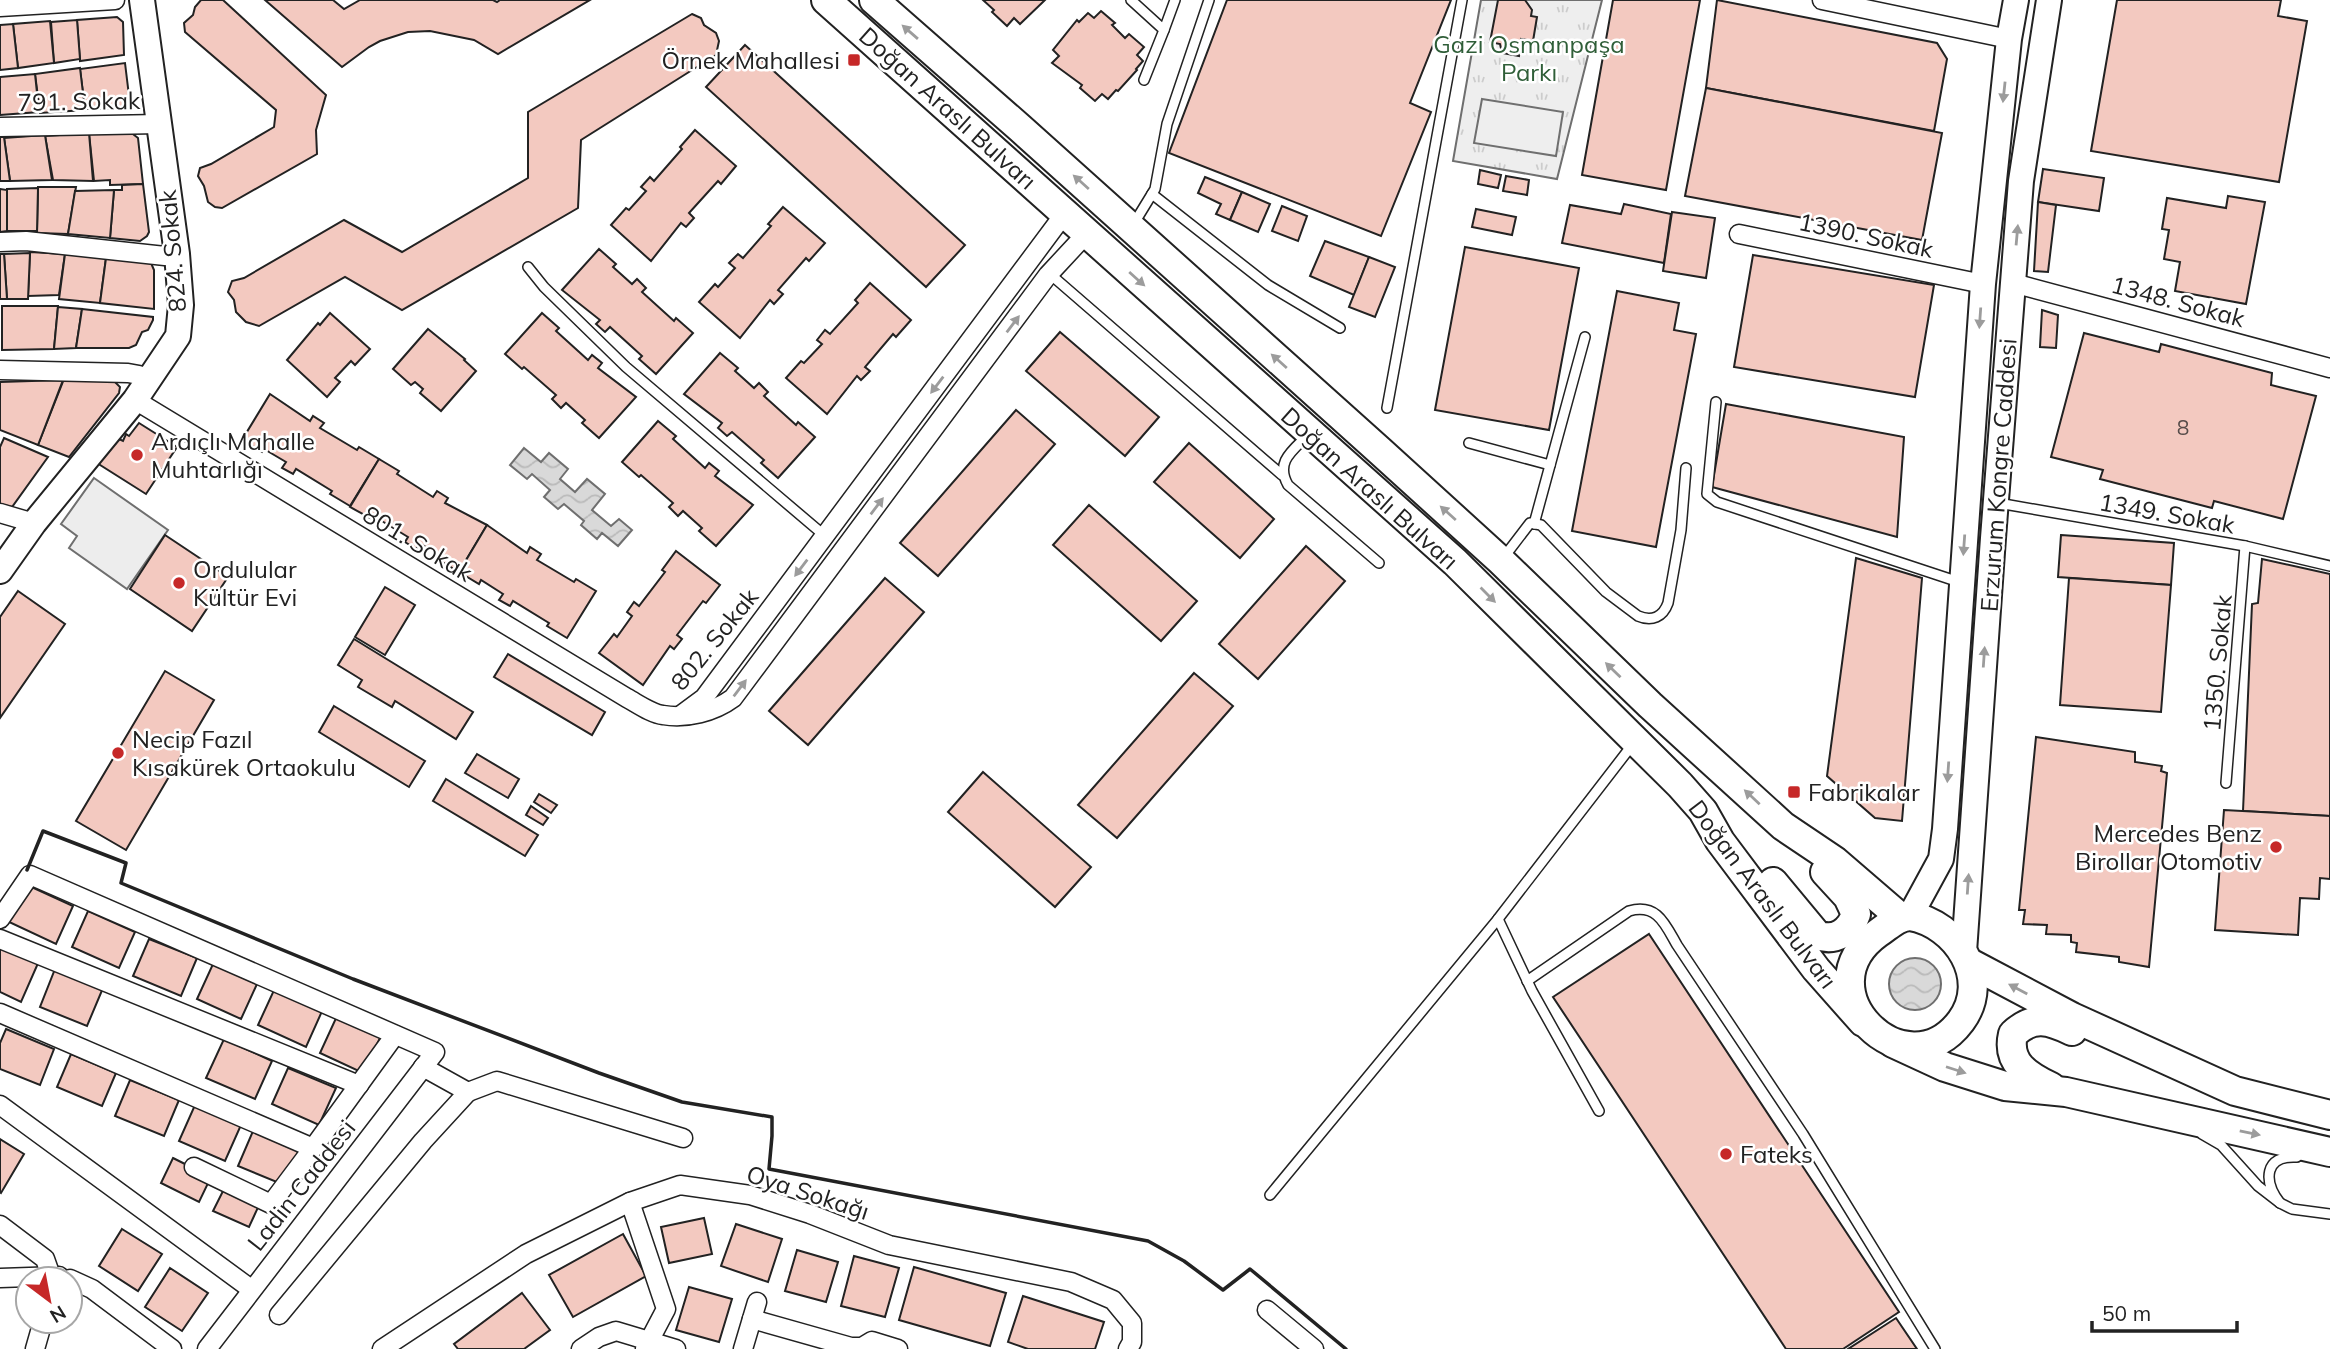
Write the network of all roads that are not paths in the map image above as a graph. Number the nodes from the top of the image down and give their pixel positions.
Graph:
1 (115, 0) edge
2 (142, 0) edge
3 (826, 0) edge
4 (874, 0) edge
5 (1131, 0) edge
6 (1175, 0) edge
7 (1209, 0) edge
8 (1462, 0) edge
9 (1822, 0) edge
10 (2016, 0) edge
11 (2049, 0) edge
12 (0, 7) edge
13 (1164, 30) junction
14 (2009, 39) junction
15 (1144, 80) dead end
16 (159, 124) junction
17 (0, 127) edge
18 (1152, 194) junction
19 (1065, 213) junction
20 (1131, 228) junction
21 (1087, 233) junction
22 (1739, 234) dead end
23 (0, 242) edge
24 (177, 254) junction
25 (528, 267) dead end
26 (1050, 274) junction
27 (2013, 283) junction
28 (1983, 284) junction
29 (1340, 327) dead end
30 (1585, 337) dead end
31 (2330, 368) edge
32 (0, 370) edge
33 (141, 390) junction
34 (1716, 402) dead end
35 (1387, 408) dead end
36 (1309, 434) junction
37 (1469, 443) dead end
38 (1550, 465) junction
39 (1686, 468) dead end
40 (1282, 475) junction
41 (1996, 503) junction
42 (0, 513) edge
43 (34, 523) junction
44 (1534, 524) junction
45 (825, 536) junction
46 (2245, 547) junction
47 (1501, 561) junction
48 (1379, 563) dead end
49 (2330, 566) edge
50 (0, 570) edge
51 (1961, 583) junction
52 (681, 715) junction
53 (1634, 742) junction
54 (2226, 783) dead end
55 (1703, 811) junction
56 (1783, 826) junction
57 (1905, 917) junction
58 (0, 919) edge
59 (1498, 919) junction
60 (0, 939) edge
61 (1967, 958) junction
62 (1527, 981) junction
63 (0, 1013) edge
64 (1863, 1022) junction
65 (395, 1035) junction
66 (1893, 1043) junction
67 (423, 1067) junction
68 (359, 1085) junction
69 (2235, 1091) junction
70 (2066, 1092) junction
71 (468, 1093) junction
72 (0, 1105) edge
73 (1599, 1111) dead end
74 (2166, 1114) junction
75 (2330, 1115) edge
76 (683, 1138) dead end
77 (313, 1148) junction
78 (2330, 1152) edge
79 (2330, 1159) edge
80 (194, 1167) dead end
81 (1270, 1195) dead end
82 (630, 1202) junction
83 (2280, 1203) junction
84 (2330, 1213) edge
85 (0, 1225) edge
86 (51, 1265) edge
87 (84, 1286) edge
88 (251, 1289) junction
89 (1267, 1310) dead end
90 (279, 1315) dead end
91 (646, 1345) edge
92 (172, 1349) edge
93 (207, 1349) edge
94 (382, 1349) edge
95 (581, 1349) edge
96 (676, 1349) edge
97 (743, 1349) edge
98 (898, 1349) edge
99 (1128, 1349) edge
100 (1314, 1349) edge
101 (1934, 1349) edge

1 - 12 street
2 - 16 main road, 824. Sokak
3 - 19 main road, Doğan Araslı Bulvarı
20 -> 4 main road, Doğan Araslı Bulvarı
5 - 13 lane
6 - 13 lane
7 - 18 lane
8 - 35 lane
9 - 14 street
10 - 14 main road, Erzurum Kongre Caddesi
27 -> 11 main road, Erzurum Kongre Caddesi
13 - 15 lane
14 -> 28 main road, Erzurum Kongre Caddesi
16 - 17 street, 791. Sokak
16 - 24 main road, 824. Sokak
18 - 20 lane
18 - 29 lane
19 - 21 main road, Doğan Araslı Bulvarı
19 -> 45 street, 802. Sokak
47 -> 20 main road, Doğan Araslı Bulvarı
21 - 26 street, 802. Sokak
21 -> 36 main road, Doğan Araslı Bulvarı
22 - 28 street, 1390. Sokak
23 - 24 street
24 - 33 main road, 824. Sokak
25 - 45 lane
26 - 40 lane
52 -> 26 street, 802. Sokak
27 - 31 street, 1348. Sokak
27 - 41 main road, Erzurum Kongre Caddesi
28 -> 51 main road, Erzurum Kongre Caddesi
30 - 38 lane
32 - 33 street, 801. Sokak
33 - 43 main road, 824. Sokak
33 - 52 street, 801. Sokak
34 - 51 lane
36 - 40 lane
36 -> 53 main road, Doğan Araslı Bulvarı
37 - 38 lane
38 - 44 lane
39 - 44 lane
40 - 48 lane
41 - 46 lane, 1349. Sokak
61 -> 41 main road, Erzurum Kongre Caddesi
42 - 43 street
43 - 50 main road, 824. Sokak
44 - 47 lane
45 -> 52 street, 802. Sokak
46 - 49 lane, 1349. Sokak
46 - 54 lane, 1350. Sokak
56 -> 47 main road, Doğan Araslı Bulvarı
51 -> 57 main road, Erzurum Kongre Caddesi
53 - 55 main road, Doğan Araslı Bulvarı
53 - 59 lane
55 - 56 main road
55 - 64 main road, Doğan Araslı Bulvarı
56 - 57 main road, Doğan Araslı Bulvarı
57 - 61 main road
57 - 64 main road
58 - 65 street
59 - 62 lane
59 - 81 lane
60 - 68 street
61 - 66 main road
69 -> 61 main road
62 - 73 lane
62 - 101 lane
63 - 77 street
64 - 66 main road
65 - 67 street, Ladin Caddesi
65 - 68 street
66 -> 70 main road
67 - 71 street
67 - 88 street, Ladin Caddesi
68 - 77 street
69 - 70 main road
69 - 75 main road
70 - 74 main road
71 - 76 street
71 - 90 street
72 - 88 street
74 -> 78 main road
74 - 83 lane
77 - 80 street
79 - 83 lane
82 - 91 street
82 - 94 street, Oya Sokağı
82 - 99 street, Oya Sokağı
83 - 84 lane
85 - 86 street
87 - 92 street
88 - 93 street, Ladin Caddesi
89 - 100 street
91 - 95 street
91 - 96 street
97 - 98 street

